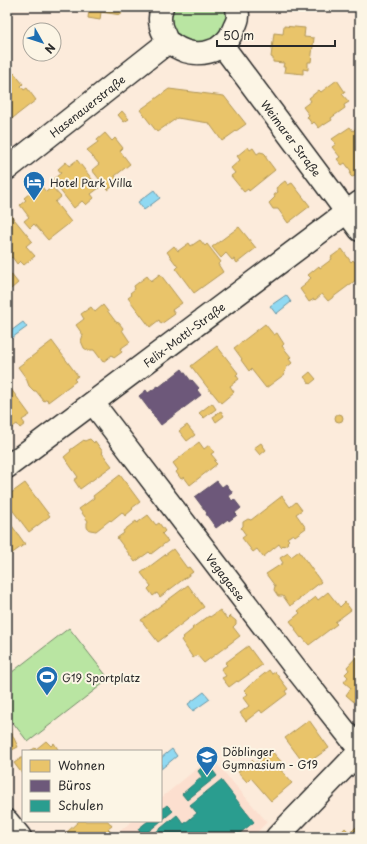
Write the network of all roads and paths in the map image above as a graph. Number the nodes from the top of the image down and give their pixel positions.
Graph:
1 (162, 7) edge
2 (237, 7) edge
3 (168, 42) junction
4 (222, 45) junction
5 (7, 169) edge
6 (353, 207) edge
7 (360, 230) edge
8 (93, 403) junction
9 (7, 467) edge
10 (360, 751) edge
11 (7, 821) edge
12 (20, 837) edge
13 (277, 837) edge

1 - 3 street
2 - 4 street
3 - 4 street
3 - 5 street, Hasenauerstraße
4 - 6 street, Weimarer Straße
6 - 7 street, Weimarer Straße
6 - 8 street, Felix-Mottl-Straße
8 - 9 street, Felix-Mottl-Straße
8 - 10 street, Vegagasse
10 - 13 street
11 - 12 street

